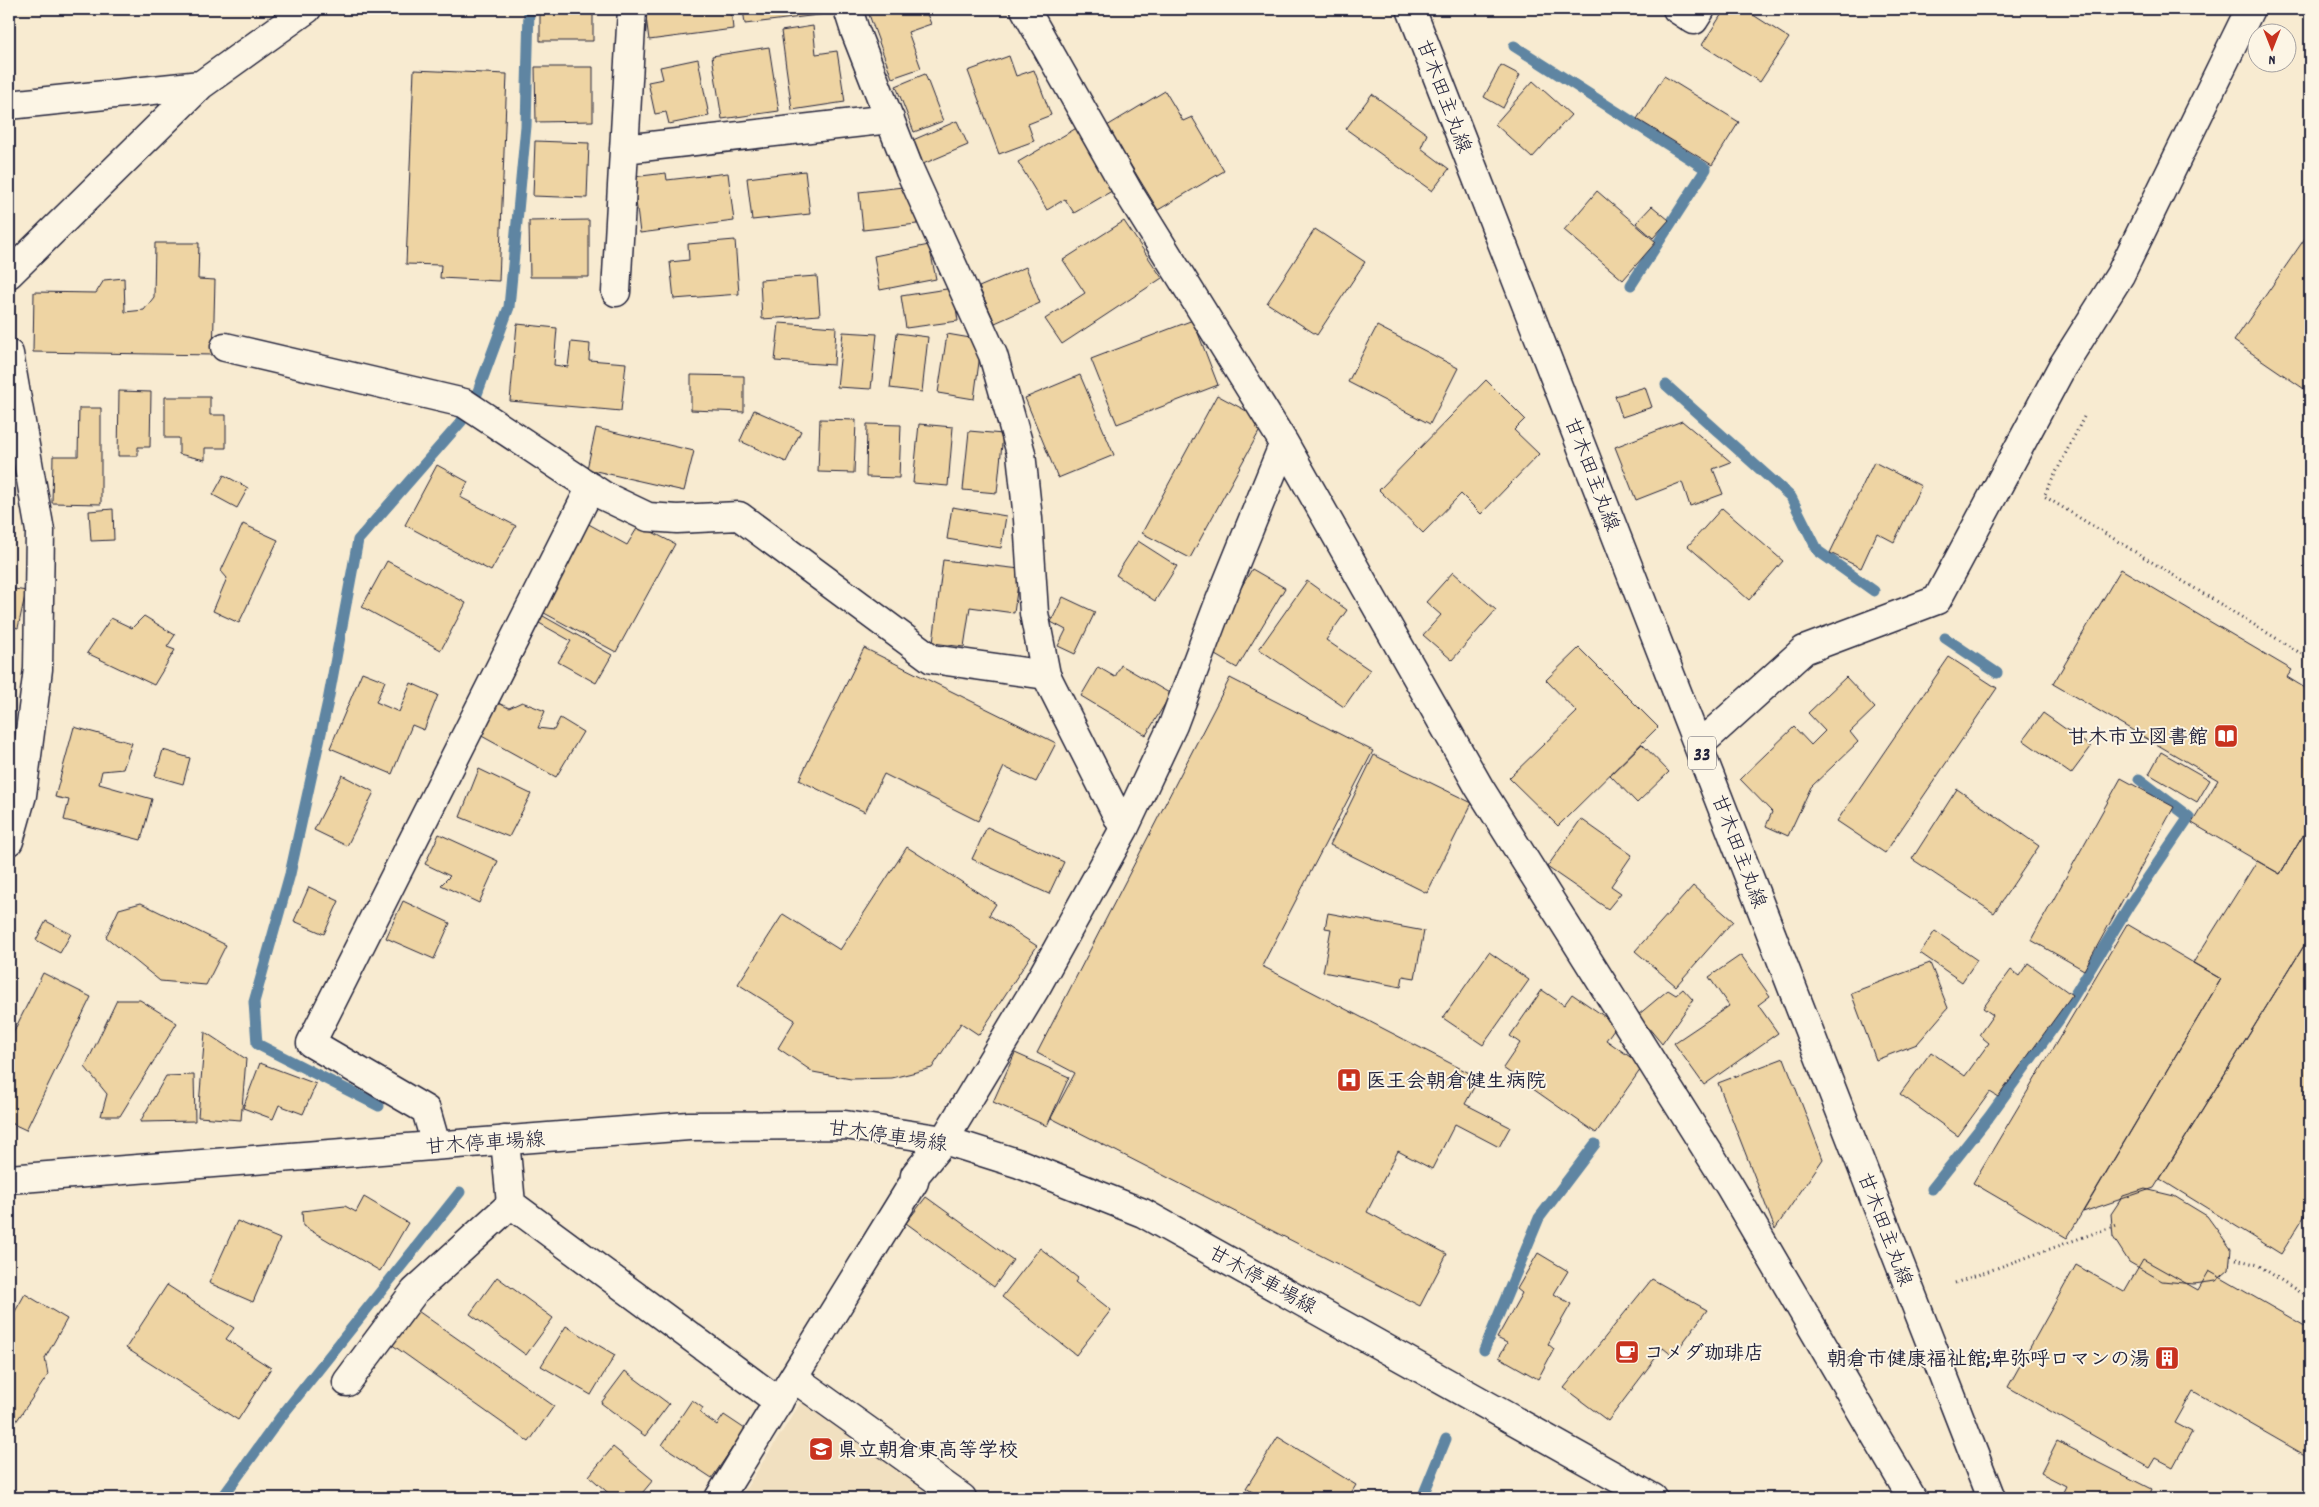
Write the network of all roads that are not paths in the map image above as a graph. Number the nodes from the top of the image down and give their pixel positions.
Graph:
1 (307, 9) edge
2 (632, 9) edge
3 (848, 9) edge
4 (1025, 9) edge
5 (1411, 9) edge
6 (1676, 9) edge
7 (1701, 9) edge
8 (2250, 9) edge
9 (200, 85) junction
10 (9, 105) edge
11 (890, 119) junction
12 (624, 149) junction
13 (9, 274) edge
14 (616, 292) dead end
15 (225, 347) dead end
16 (9, 354) edge
17 (1284, 443) junction
18 (591, 487) junction
19 (1046, 675) junction
20 (1699, 745) junction
21 (1124, 829) junction
22 (9, 841) edge
23 (504, 1140) junction
24 (944, 1140) junction
25 (436, 1145) junction
26 (9, 1178) edge
27 (511, 1204) junction
28 (794, 1378) junction
29 (347, 1382) dead end
30 (779, 1402) junction
31 (719, 1498) edge
32 (962, 1498) edge
33 (1653, 1498) edge
34 (1912, 1498) edge
35 (1991, 1498) edge

1 - 9 street
2 - 12 street
3 - 11 street
4 - 17 street
5 - 20 street, 甘木田主丸線 / 33
6 - 7 street
8 - 20 street
9 - 10 street
9 - 13 street
11 - 12 street
11 - 19 street
12 - 14 street
15 - 18 street
16 - 22 street
17 - 21 street
17 - 34 street
18 - 19 street
18 - 25 street
19 - 21 street
20 - 35 street, 甘木田主丸線 / 33
21 - 24 street
23 - 24 street, 甘木停車場線
23 - 25 street, 甘木停車場線
23 - 27 street
24 - 28 street
24 - 33 street, 甘木停車場線
25 - 26 street, 甘木停車場線
27 - 29 street
27 - 30 street
28 - 30 street
28 - 32 street
30 - 31 street

